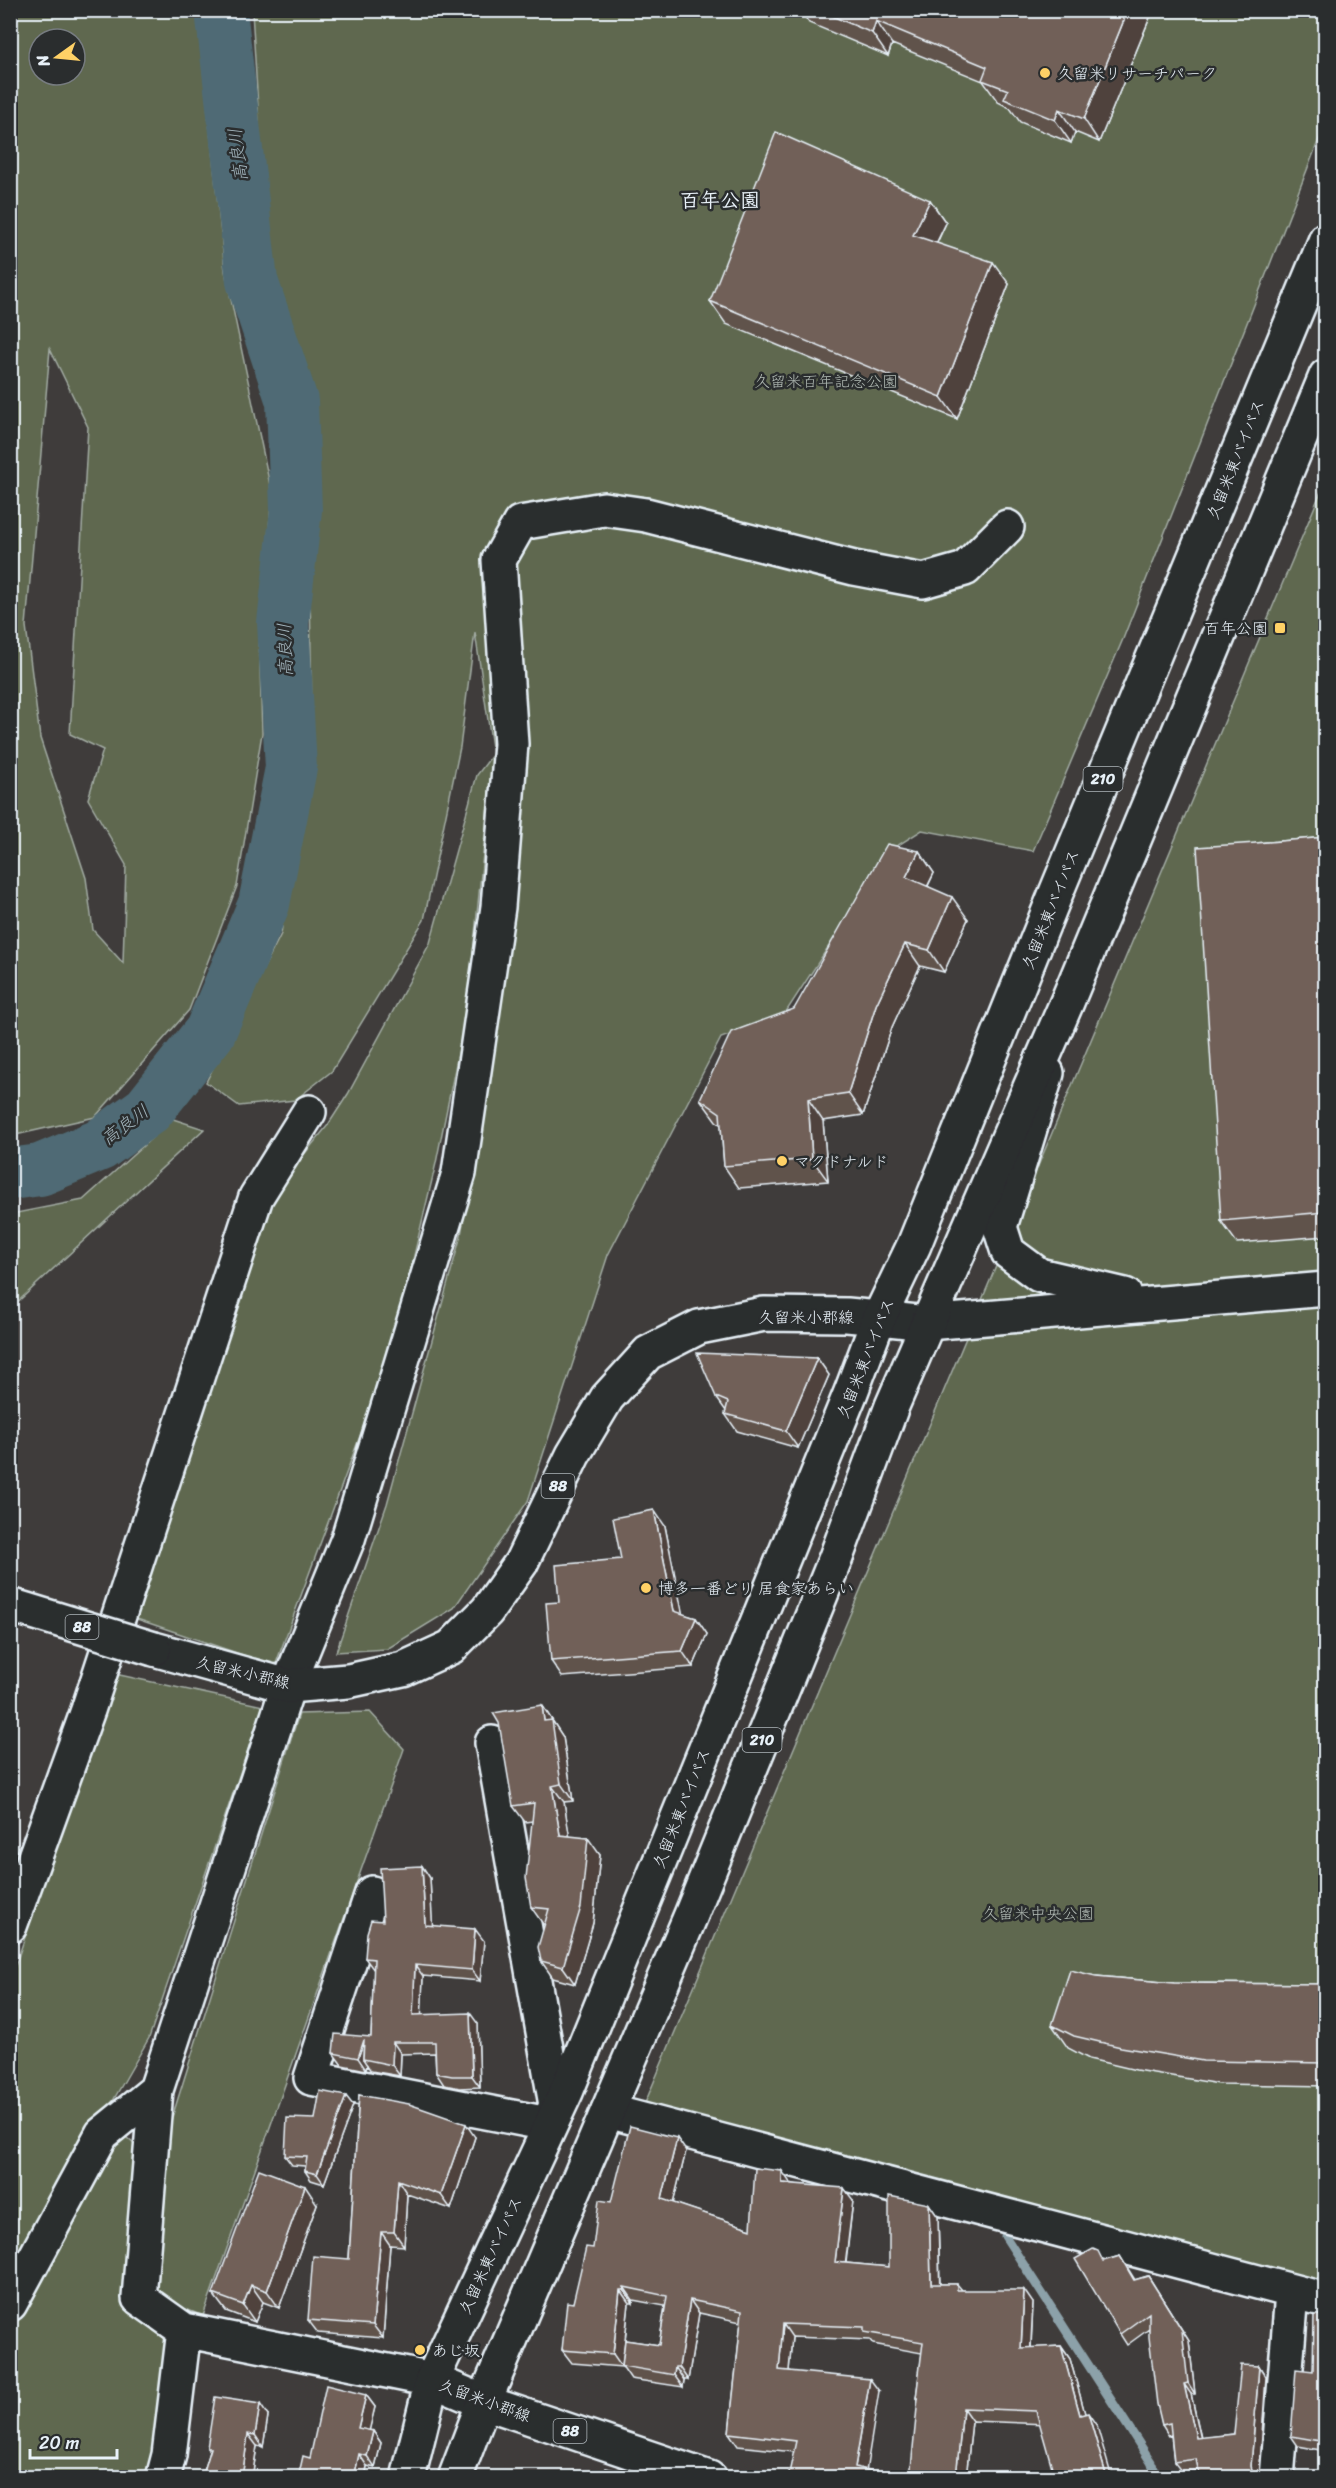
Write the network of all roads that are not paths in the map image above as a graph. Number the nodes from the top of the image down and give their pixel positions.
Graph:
1 (1326, 239) edge
2 (1326, 376) edge
3 (1007, 527) dead end
4 (1067, 1002) junction
5 (309, 1112) dead end
6 (1326, 1289) edge
7 (1162, 1303) junction
8 (879, 1318) junction
9 (927, 1323) junction
10 (10, 1605) edge
11 (288, 1686) junction
12 (492, 1743) dead end
13 (372, 1893) dead end
14 (10, 1926) edge
15 (156, 2090) junction
16 (608, 2110) junction
17 (548, 2124) junction
18 (532, 2166) junction
19 (1292, 2293) junction
20 (1326, 2300) edge
21 (10, 2304) edge
22 (184, 2330) junction
23 (432, 2380) junction
24 (484, 2402) junction
25 (163, 2478) edge
26 (408, 2478) edge
27 (455, 2478) edge
28 (709, 2478) edge
29 (1277, 2478) edge

1 - 8 main road, 久留米東バイパス / 210
2 - 4 main road, 210
3 - 11 main road
4 - 7 main road
4 - 9 main road, 210
5 - 14 main road
6 - 7 main road, 久留米小郡線
7 - 9 main road, 久留米小郡線
8 - 9 main road, 久留米小郡線
8 - 11 main road, 久留米小郡線 / 88
8 - 18 main road, 久留米東バイパス / 210
9 - 16 main road, 210
10 - 11 main road, 久留米小郡線 / 88, bridge
11 - 15 main road
12 - 17 main road
13 - 17 main road
15 - 21 main road
15 - 22 main road
16 - 19 main road
16 - 24 main road, 210
17 - 18 main road
18 - 23 main road, 久留米東バイパス / 210
19 - 20 main road
19 - 29 main road
22 - 23 main road, 久留米小郡線
22 - 25 main road
23 - 24 main road, 久留米小郡線 / 88
23 - 26 main road, 久留米東バイパス / 210
24 - 27 main road, 210
24 - 28 main road, 久留米小郡線 / 88

